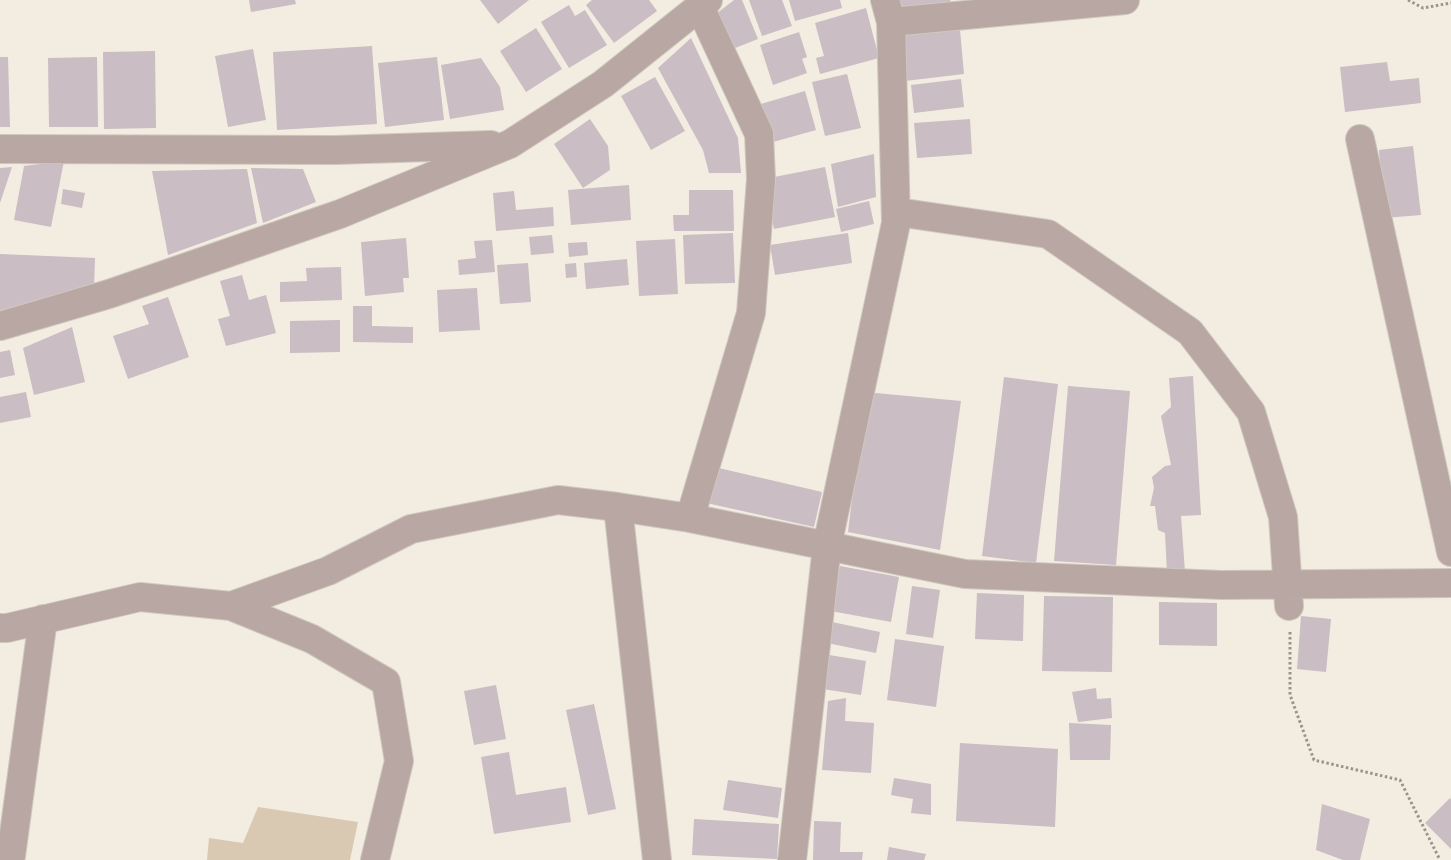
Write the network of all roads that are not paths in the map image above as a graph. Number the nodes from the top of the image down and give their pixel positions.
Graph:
1 (1125, 0) edge
2 (704, 4) edge
3 (888, 11) edge
4 (1360, 139) dead end
5 (510, 144) junction
6 (0, 149) edge
7 (897, 212) junction
8 (0, 326) edge
9 (618, 507) junction
10 (690, 518) junction
11 (827, 546) junction
12 (1451, 552) edge
13 (1451, 583) edge
14 (1289, 595) junction
15 (231, 606) junction
16 (43, 619) junction
17 (0, 628) edge
18 (9, 860) edge
19 (374, 860) edge
20 (658, 860) edge
21 (792, 860) edge

1 - 3 street
2 - 5 street
2 - 10 street
3 - 7 street
4 - 12 street
5 - 6 street
5 - 8 street
7 - 11 street
7 - 14 street
9 - 10 street
9 - 15 street
9 - 20 street
10 - 11 street
11 - 14 street
11 - 21 street
13 - 14 street
15 - 16 street
15 - 19 street
16 - 17 street
16 - 18 street

